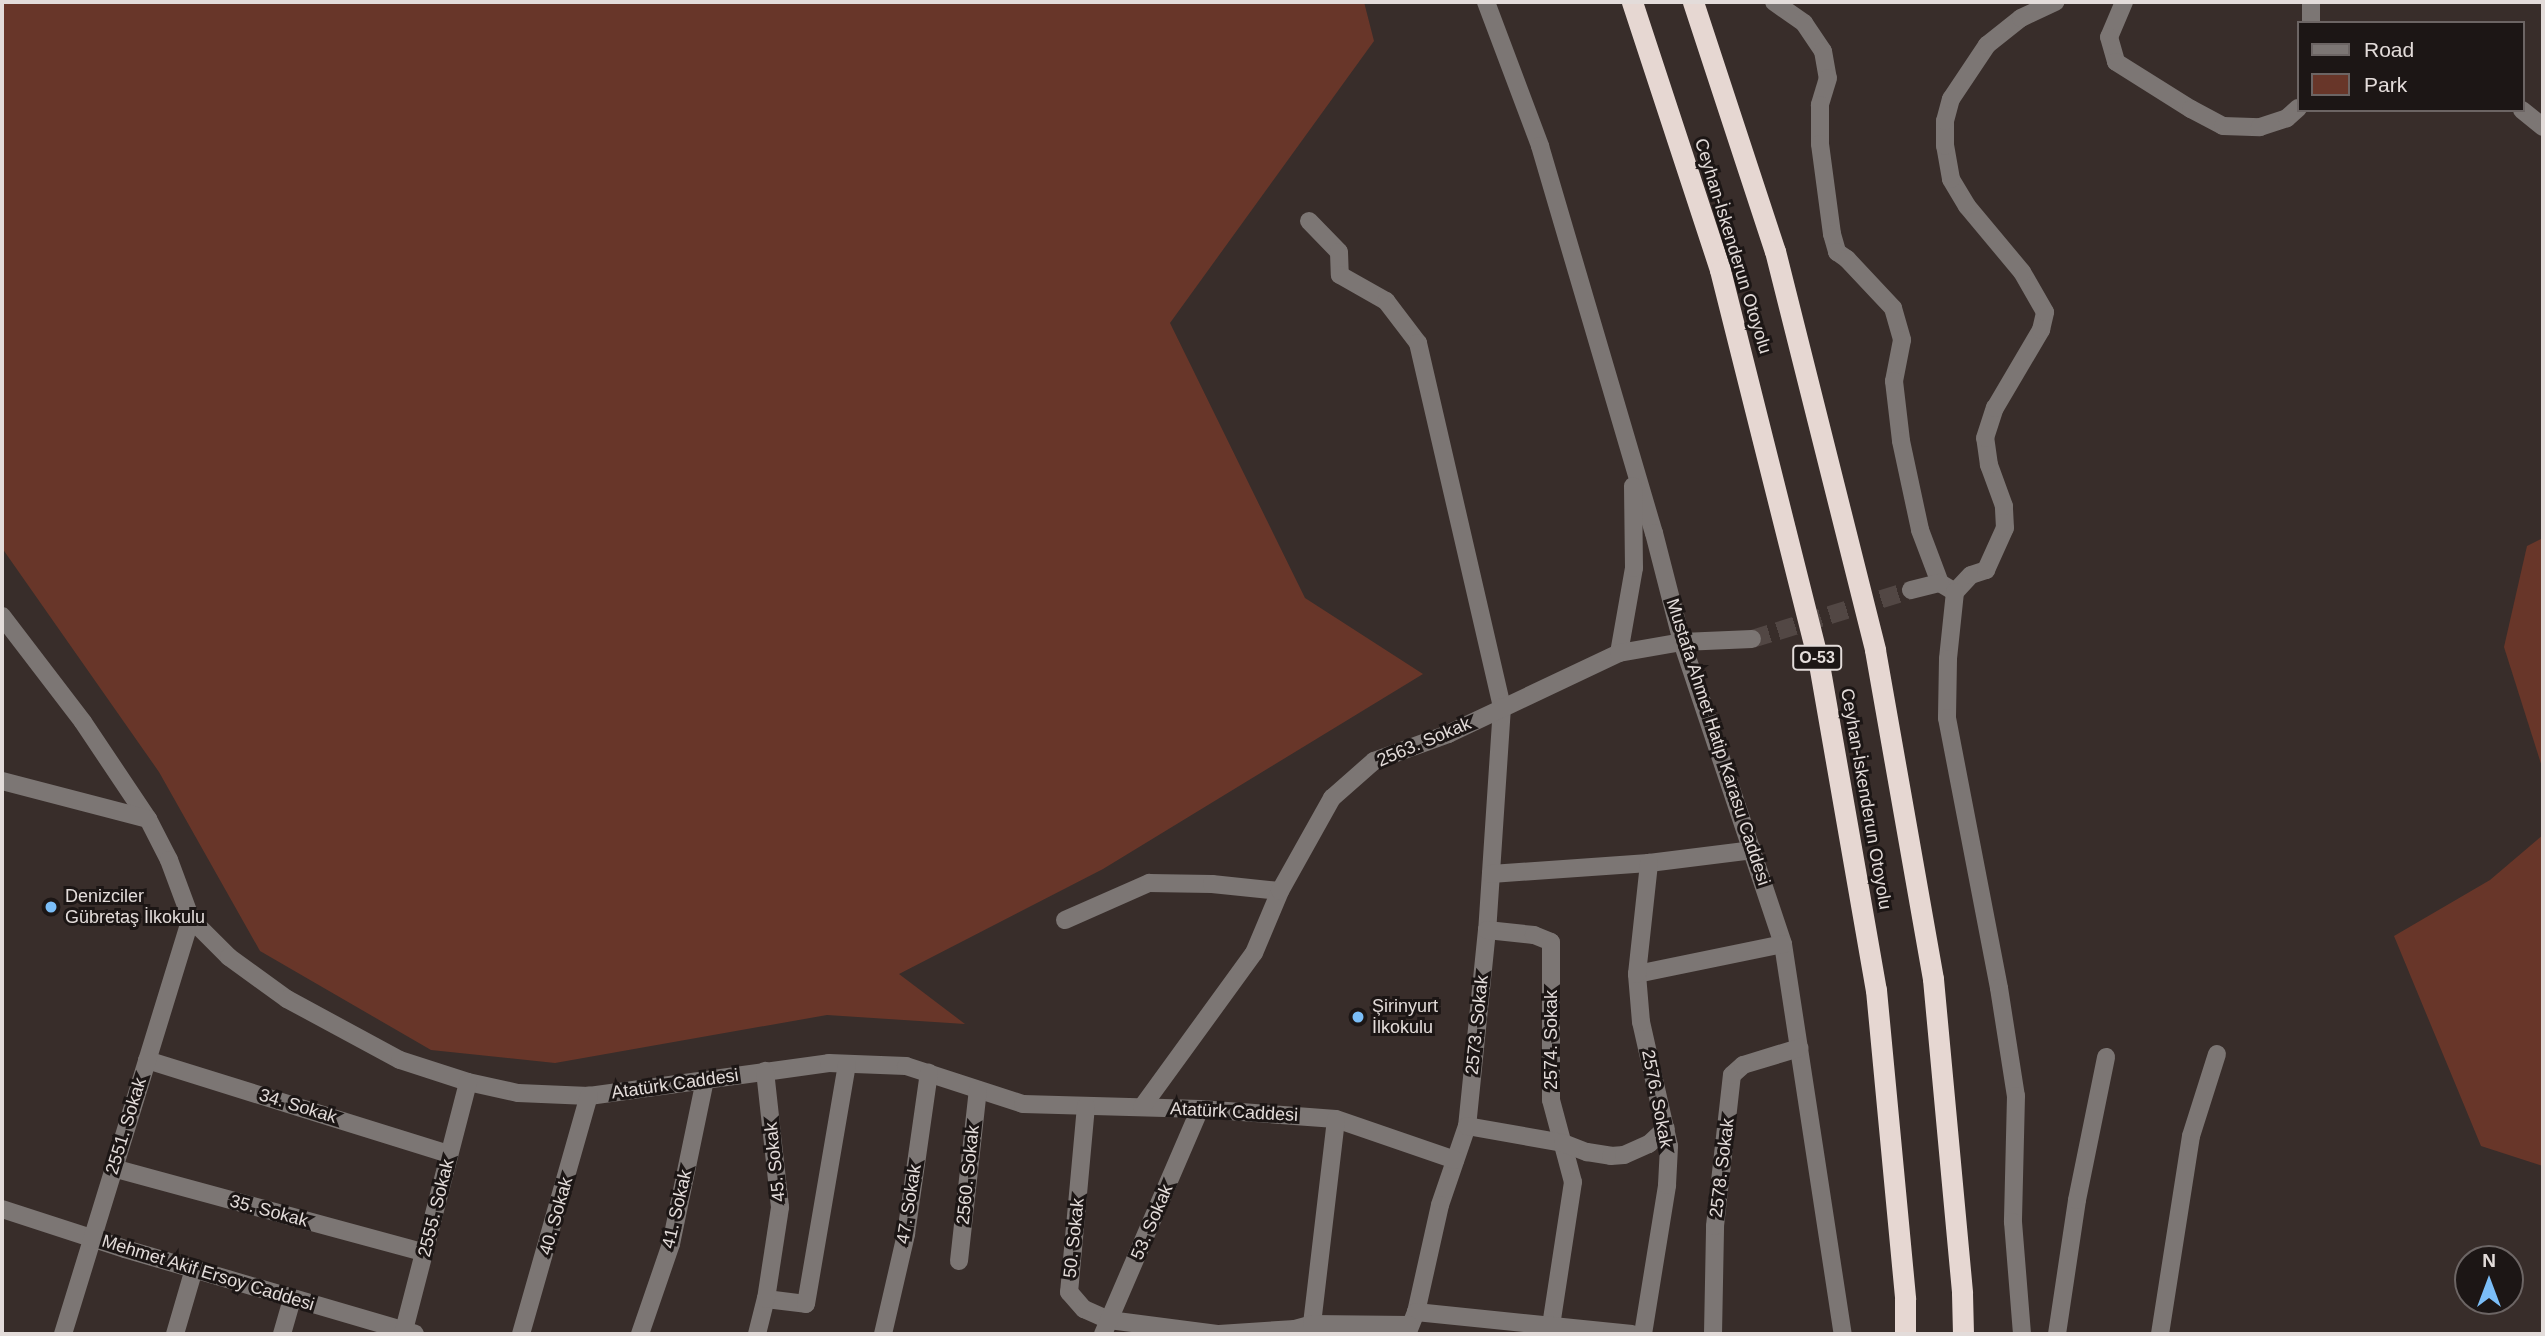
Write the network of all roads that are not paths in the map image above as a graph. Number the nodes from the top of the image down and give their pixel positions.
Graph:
1 (1486, 2) edge
2 (1632, 2) edge
3 (1693, 2) edge
4 (1774, 2) edge
5 (2054, 2) edge
6 (2124, 2) edge
7 (2311, 2) edge
8 (2019, 10) edge
9 (2311, 21) edge
10 (2296, 110) edge
11 (2524, 112) edge
12 (2543, 127) edge
13 (1309, 221) dead end
14 (1631, 454) junction
15 (1948, 587) junction
16 (1911, 590) tunnel mouth
17 (2, 616) edge
18 (1752, 639) tunnel mouth
19 (1682, 642) junction
20 (1619, 653) junction
21 (1503, 707) junction
22 (2, 781) edge
23 (148, 820) junction
24 (1753, 849) junction
25 (1648, 863) junction
26 (1491, 874) junction
27 (1280, 891) junction
28 (191, 919) junction
29 (1065, 920) dead end
30 (1487, 930) junction
31 (1783, 944) junction
32 (1637, 974) junction
33 (1799, 1048) junction
34 (2217, 1055) dead end
35 (2106, 1057) dead end
36 (146, 1060) junction
37 (847, 1063) junction
38 (765, 1071) junction
39 (929, 1073) junction
40 (705, 1080) junction
41 (468, 1082) junction
42 (978, 1090) junction
43 (589, 1096) junction
44 (1086, 1106) junction
45 (1142, 1107) junction
46 (1200, 1109) junction
47 (1336, 1119) junction
48 (1467, 1126) junction
49 (1666, 1128) junction
50 (1563, 1143) junction
51 (449, 1153) junction
52 (1455, 1160) junction
53 (113, 1168) junction
54 (2, 1209) edge
55 (92, 1238) junction
56 (425, 1253) junction
57 (959, 1261) dead end
58 (194, 1269) junction
59 (292, 1298) junction
60 (766, 1299) junction
61 (1410, 1324) edge
62 (1551, 1326) junction
63 (1106, 1327) edge
64 (1300, 1329) edge
65 (1511, 1329) edge
66 (408, 1333) edge
67 (63, 1334) edge
68 (175, 1334) edge
69 (282, 1334) edge
70 (521, 1334) edge
71 (640, 1334) edge
72 (757, 1334) edge
73 (883, 1334) edge
74 (1219, 1334) edge
75 (1632, 1334) edge
76 (1643, 1334) edge
77 (1713, 1334) edge
78 (1843, 1334) edge
79 (1905, 1334) edge
80 (1963, 1334) edge
81 (2022, 1334) edge
82 (2057, 1334) edge
83 (2160, 1334) edge

1 - 14 street, Mustafa Ahmet Hatip Karasu Caddesi
2 - 79 highway, Ceyhan-İskenderun Otoyolu / O-53
3 - 80 highway, Ceyhan-İskenderun Otoyolu
4 - 15 street
5 - 8 street
6 - 10 street
7 - 9 street
8 - 15 street
11 - 12 street
13 - 21 street, 2573. Sokak
14 - 19 street, Mustafa Ahmet Hatip Karasu Caddesi
14 - 20 street
15 - 16 street
15 - 81 street
17 - 23 street, Atatürk Caddesi
18 - 19 street, 2563. Sokak
19 - 20 street, 2563. Sokak
19 - 24 street, Mustafa Ahmet Hatip Karasu Caddesi
20 - 21 street, 2563. Sokak
21 - 26 street, 2573. Sokak
21 - 27 street, 2563. Sokak
22 - 23 street
23 - 28 street, Atatürk Caddesi
24 - 25 street
24 - 31 street, Mustafa Ahmet Hatip Karasu Caddesi
25 - 26 street
25 - 32 street, 2576. Sokak
26 - 30 street, 2573. Sokak
27 - 29 street
27 - 45 street, 2563. Sokak
28 - 36 street, 2551. Sokak
28 - 41 street, Atatürk Caddesi
30 - 48 street, 2573. Sokak
30 - 50 street, 2574. Sokak
31 - 32 street
31 - 33 street, Mustafa Ahmet Hatip Karasu Caddesi
32 - 49 street, 2576. Sokak
33 - 77 street, 2578. Sokak
33 - 78 street, Mustafa Ahmet Hatip Karasu Caddesi
34 - 83 street
35 - 82 street
36 - 51 street, 34. Sokak
36 - 53 street, 2551. Sokak
37 - 38 street, Atatürk Caddesi
37 - 39 street, Atatürk Caddesi
37 - 60 street
38 - 40 street, Atatürk Caddesi
38 - 60 street, 45. Sokak
39 - 42 street, Atatürk Caddesi
39 - 73 street, 47. Sokak
40 - 43 street, Atatürk Caddesi
40 - 71 street, 41. Sokak
41 - 43 street, Atatürk Caddesi
41 - 51 street, 2555. Sokak
42 - 44 street, Atatürk Caddesi
42 - 57 street, 2560. Sokak
43 - 70 street, 40. Sokak
44 - 45 street, Atatürk Caddesi
44 - 63 street, 50. Sokak
45 - 46 street, Atatürk Caddesi
46 - 47 street, Atatürk Caddesi
46 - 63 street, 53. Sokak
47 - 52 street, Atatürk Caddesi
47 - 64 street
48 - 50 street
48 - 52 street, 2573. Sokak
49 - 50 street
49 - 76 street, 2576. Sokak
50 - 62 street, 2574. Sokak
51 - 56 street, 2555. Sokak
52 - 61 street, 2573. Sokak
53 - 55 street, 2551. Sokak
53 - 56 street, 35. Sokak
54 - 55 street, Mehmet Akif Ersoy Caddesi
55 - 58 street, Mehmet Akif Ersoy Caddesi
55 - 67 street, 2551. Sokak
56 - 66 street, 2555. Sokak
58 - 59 street, Mehmet Akif Ersoy Caddesi
58 - 68 street
59 - 66 street, Mehmet Akif Ersoy Caddesi
59 - 69 street
60 - 72 street, 45. Sokak
61 - 64 street, 50. Sokak
61 - 65 street, 50. Sokak
62 - 65 street, 50. Sokak
62 - 75 street, 50. Sokak
63 - 74 street, 50. Sokak
64 - 74 street, 50. Sokak

